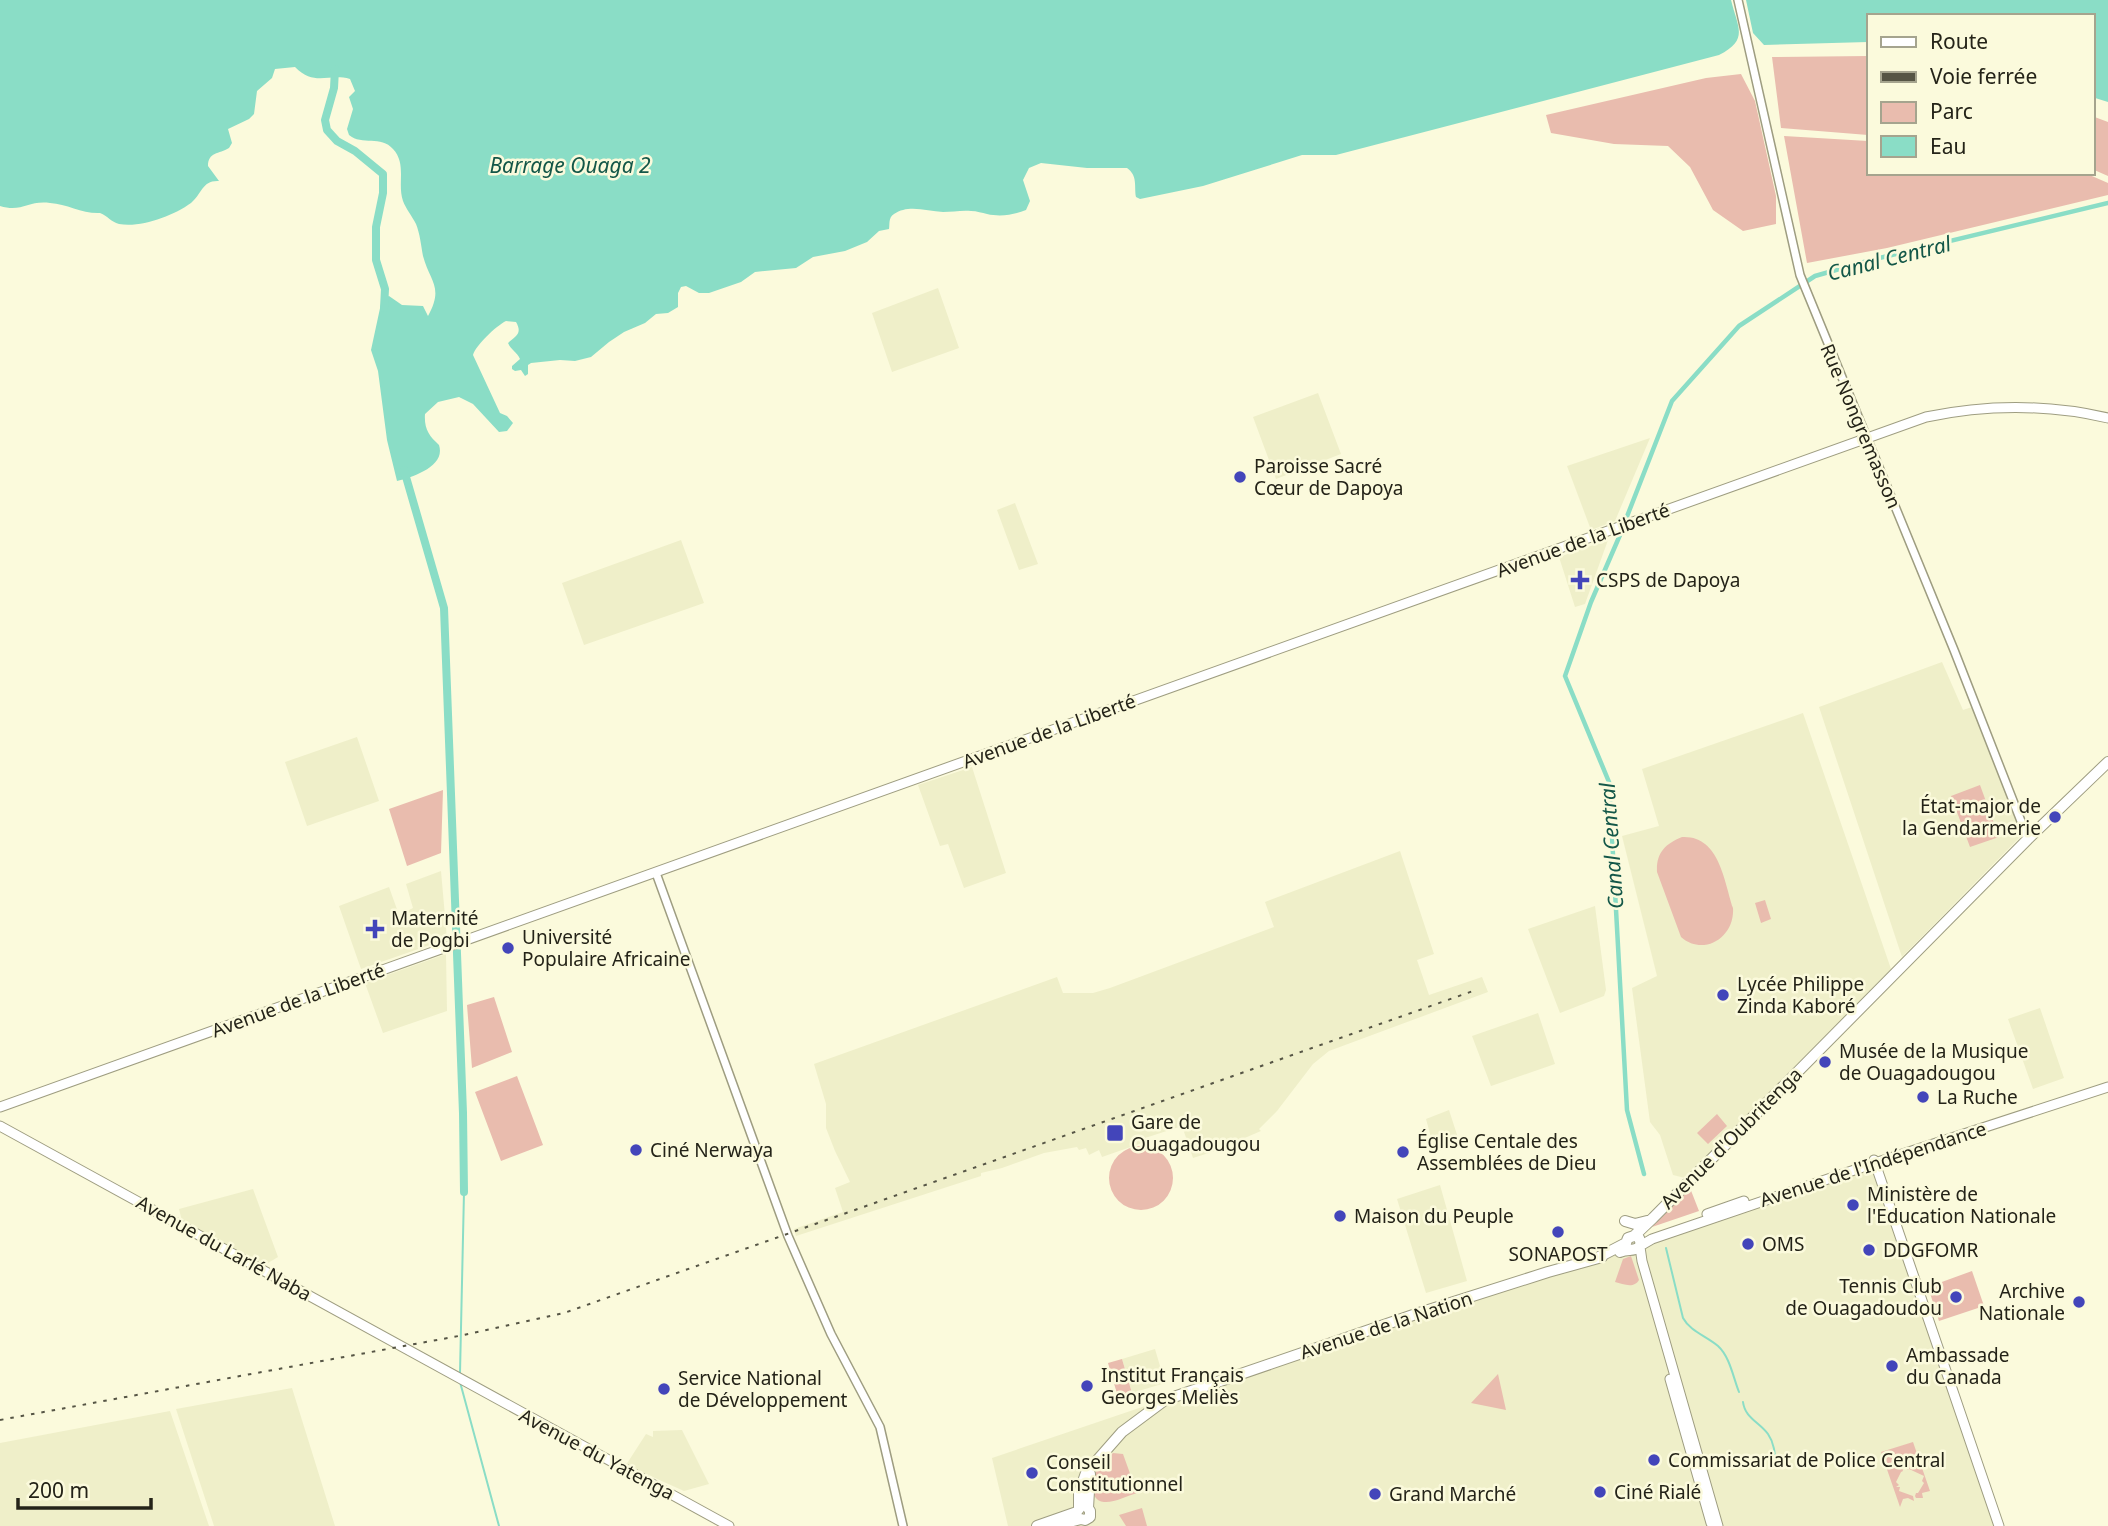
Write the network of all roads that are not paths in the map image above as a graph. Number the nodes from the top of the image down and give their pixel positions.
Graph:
1 (1738, 0) edge
2 (2108, 418) edge
3 (1867, 439) junction
4 (2108, 762) edge
5 (2028, 839) junction
6 (656, 873) junction
7 (2108, 1085) edge
8 (0, 1107) edge
9 (0, 1126) edge
10 (1874, 1160) junction
11 (1650, 1219) junction
12 (1625, 1221) dead end
13 (1635, 1243) junction
14 (1672, 1376) junction
15 (465, 1382) joint
16 (1091, 1467) junction
17 (1079, 1495) junction
18 (1061, 1517) junction
19 (1084, 1517) edge
20 (729, 1526) edge
21 (903, 1526) edge
22 (1037, 1526) edge
23 (1053, 1526) edge
24 (1712, 1526) edge
25 (1718, 1526) edge
26 (1999, 1526) edge

1 - 3 street, Rue Nongremasson
2 - 3 main road, Avenue de la Liberté
3 - 5 street, Rue Nongremasson
3 - 6 main road, Avenue de la Liberté
4 - 5 highway, Avenue d'Oubritenga
5 - 11 highway, Avenue d'Oubritenga
6 - 8 main road, Avenue de la Liberté
6 - 21 street
7 - 10 main road, Avenue de l'Indépendance
9 - 15 main road, Avenue du Larlé Naba
10 - 13 main road, Avenue de l'Indépendance
10 - 26 main road
11 - 12 highway
11 - 13 highway, Avenue d'Oubritenga
13 - 14 main road
13 - 16 highway, Avenue de la Nation
14 - 24 main road
14 - 25 main road
15 - 20 main road, Avenue du Yatenga
16 - 17 highway, Avenue de la Nation
16 - 19 highway
17 - 18 highway
17 - 19 highway
18 - 19 highway
18 - 22 highway
19 - 23 highway

